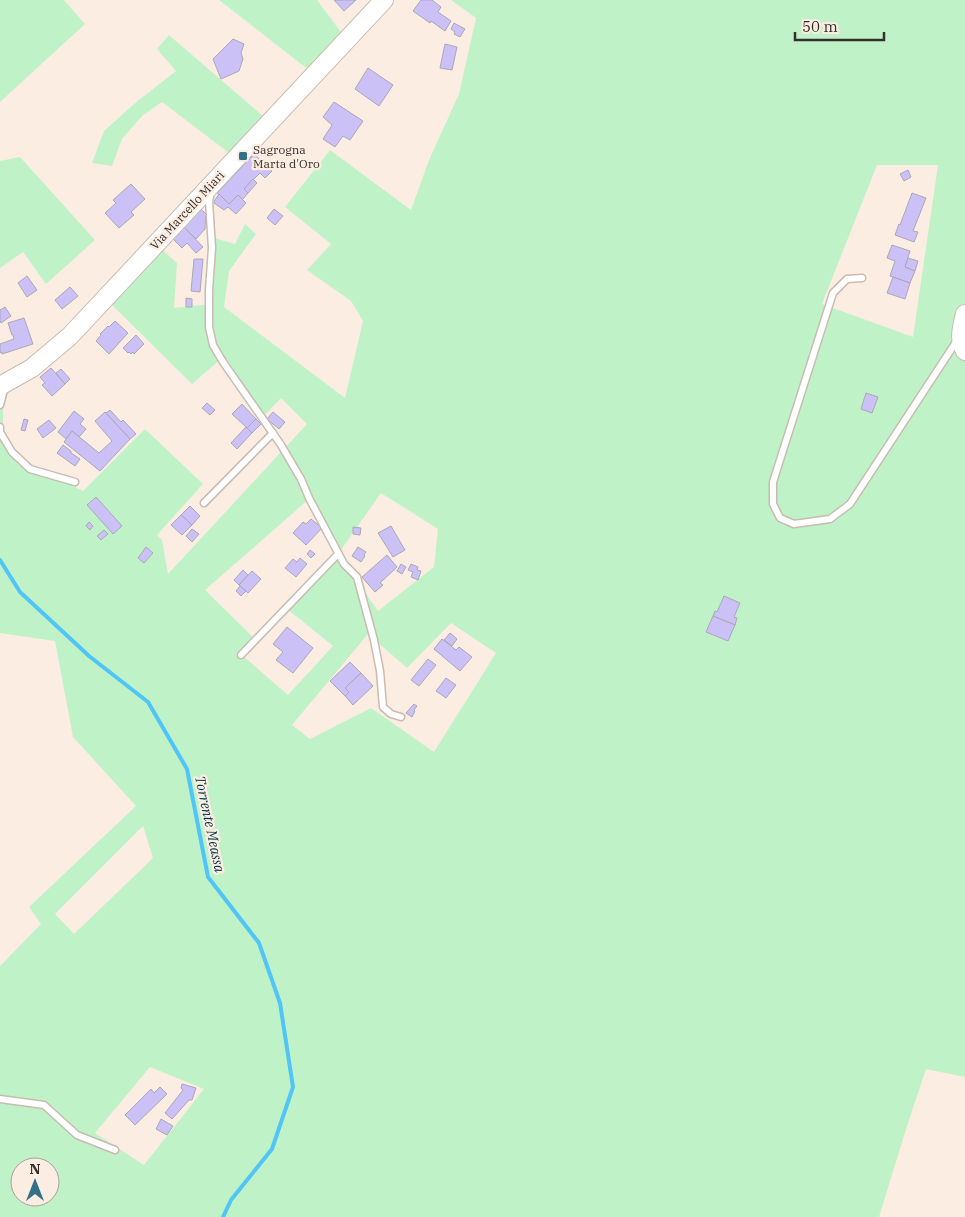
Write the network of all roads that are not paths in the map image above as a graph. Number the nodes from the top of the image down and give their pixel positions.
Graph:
1 (384, 0) edge
2 (214, 181) junction
3 (862, 278) dead end
4 (965, 314) edge
5 (963, 343) edge
6 (3, 384) edge
7 (0, 405) edge
8 (0, 427) edge
9 (273, 433) junction
10 (75, 482) dead end
11 (204, 503) dead end
12 (338, 554) junction
13 (241, 655) dead end
14 (401, 717) dead end
15 (0, 1099) edge
16 (115, 1150) dead end

1 - 2 main road, Via Marcello Miari
2 - 6 main road, Via Marcello Miari
2 - 9 lane
3 - 5 lane
4 - 5 main road
6 - 7 lane
8 - 10 lane
9 - 11 lane
9 - 12 lane
12 - 13 lane
12 - 14 lane
15 - 16 lane

